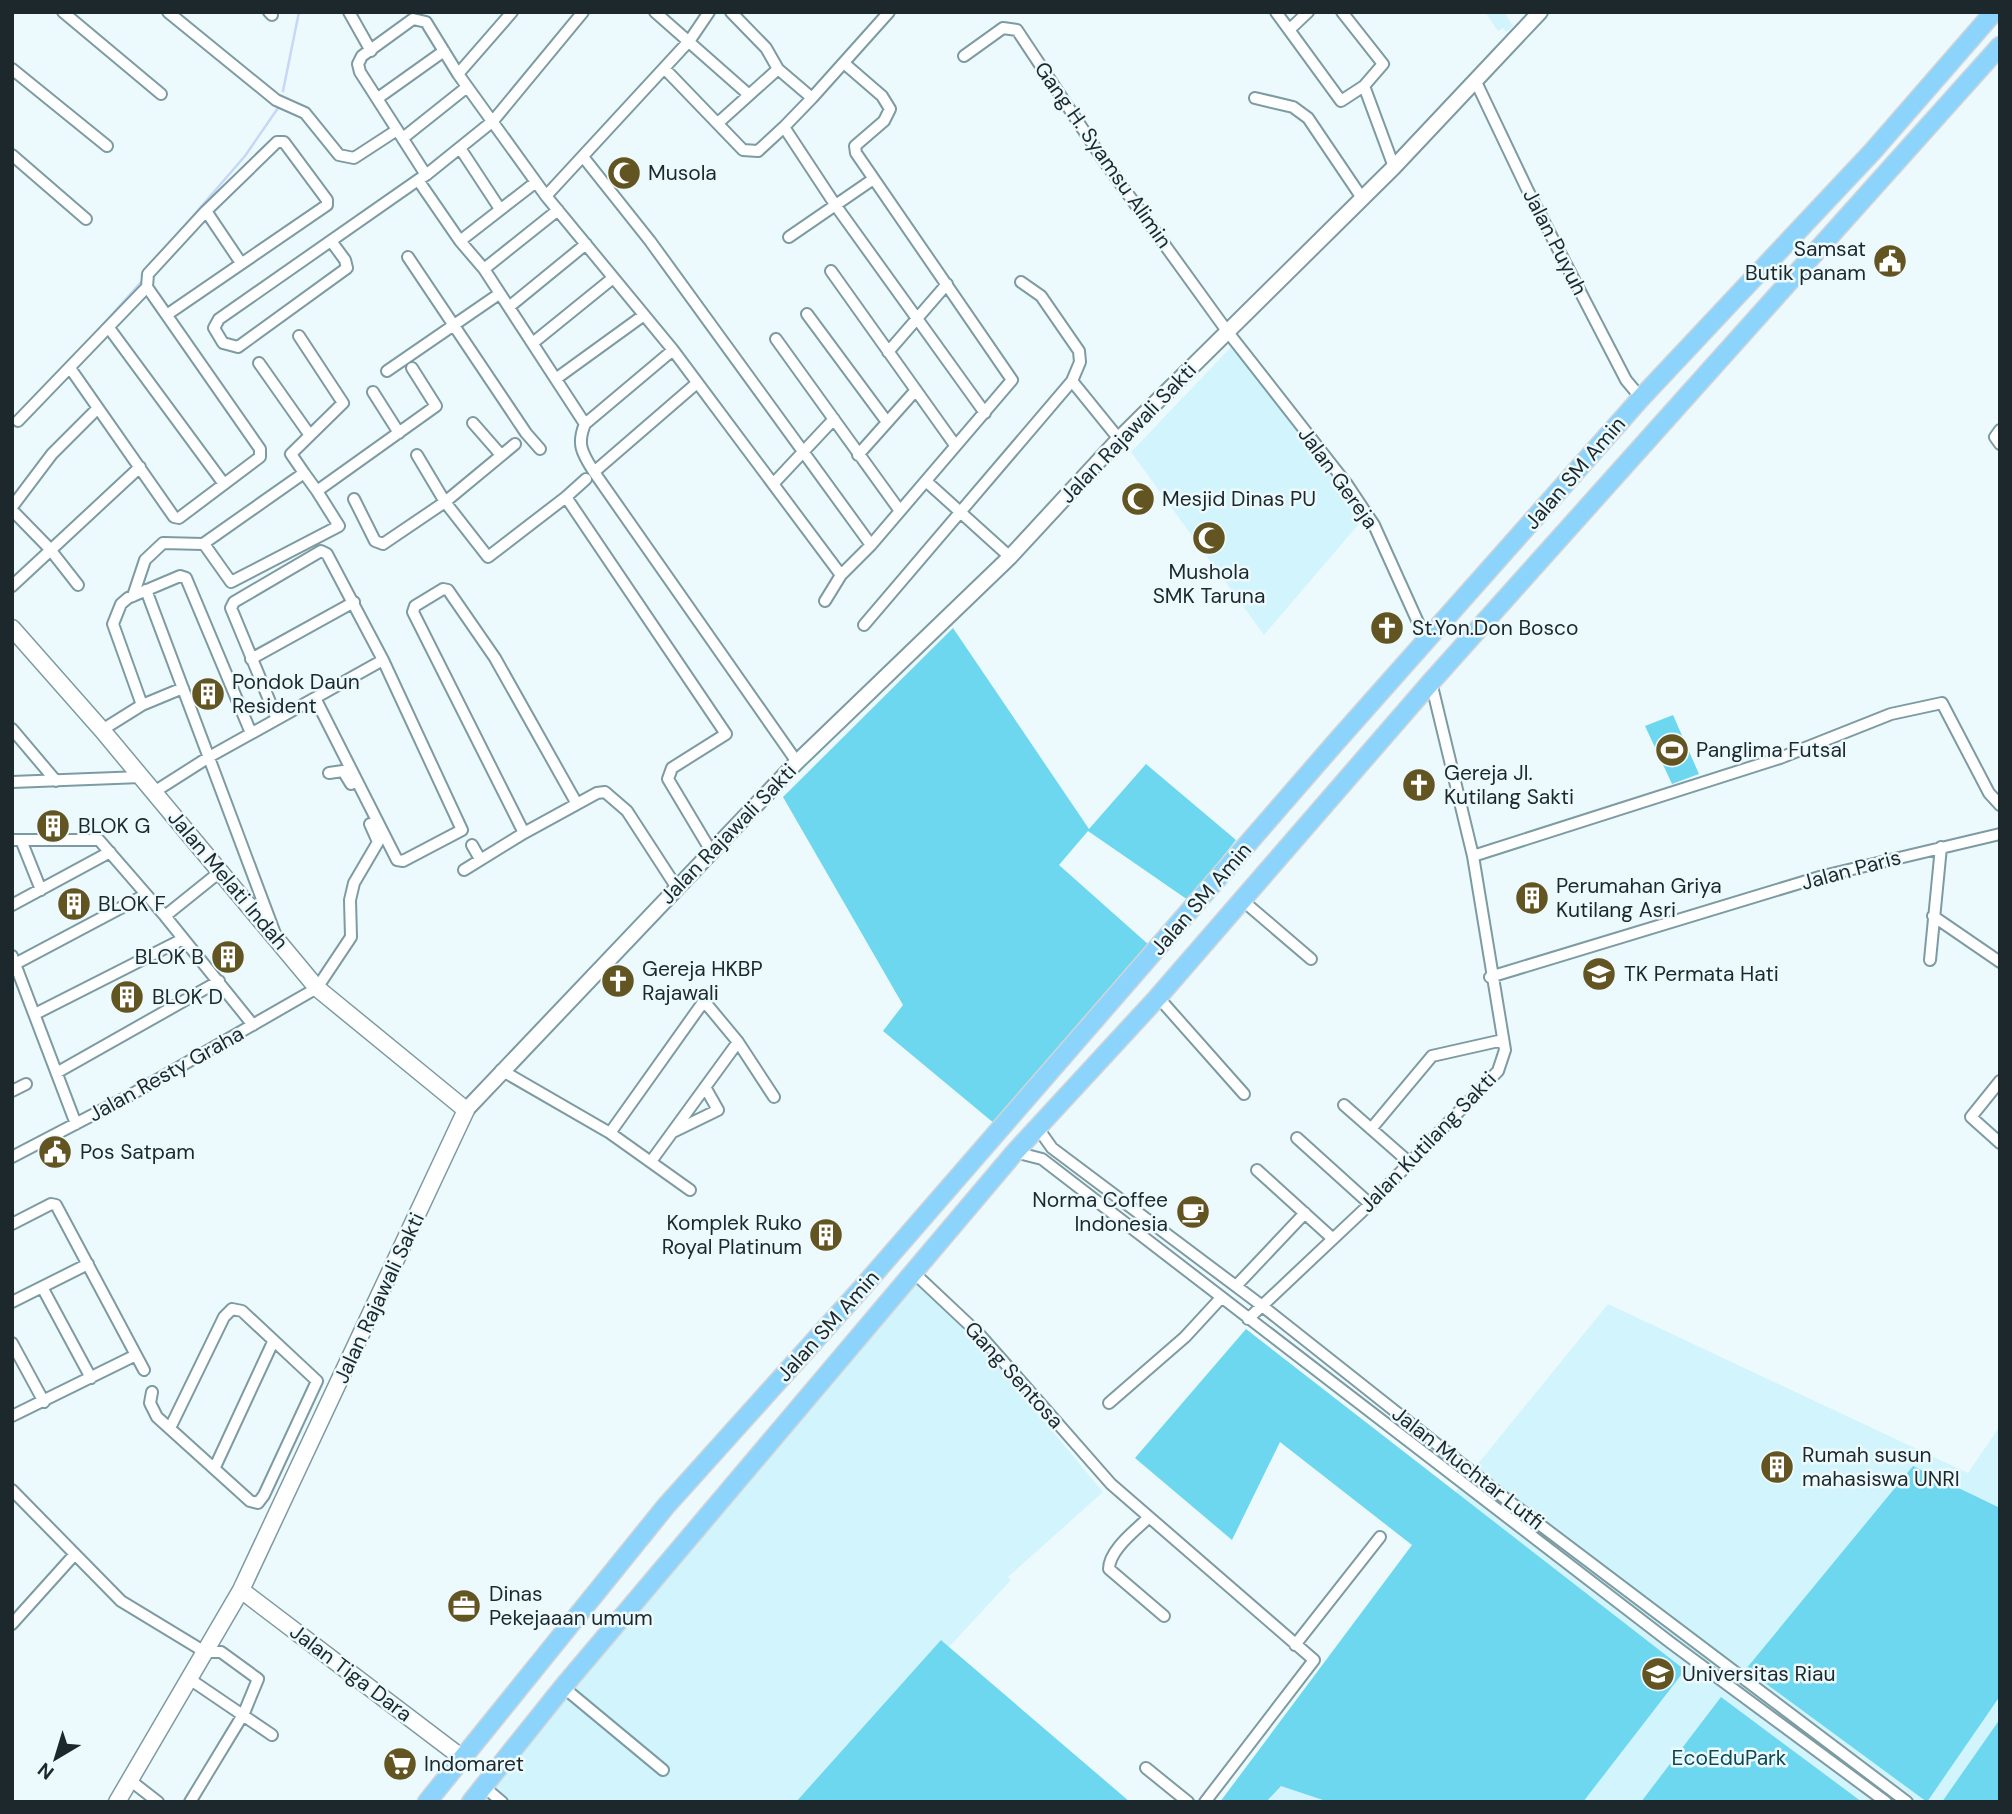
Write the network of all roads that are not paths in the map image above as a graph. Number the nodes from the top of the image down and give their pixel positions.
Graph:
1 (63, 12) edge
2 (168, 12) edge
3 (349, 12) edge
4 (399, 12) edge
5 (512, 12) edge
6 (583, 12) edge
7 (655, 12) edge
8 (709, 12) edge
9 (731, 12) edge
10 (889, 12) edge
11 (1276, 12) edge
12 (1308, 12) edge
13 (1342, 12) edge
14 (1540, 12) edge
15 (1994, 12) edge
16 (406, 24) junction
17 (1290, 29) junction
18 (1975, 36) junction
19 (690, 40) junction
20 (2000, 46) edge
21 (371, 51) junction
22 (444, 51) junction
23 (964, 56) dead end
24 (845, 64) junction
25 (664, 68) junction
26 (12, 69) edge
27 (778, 69) junction
28 (458, 74) junction
29 (1476, 82) junction
30 (1364, 86) junction
31 (467, 87) junction
32 (161, 94) dead end
33 (748, 94) junction
34 (377, 98) junction
35 (812, 98) junction
36 (1255, 98) dead end
37 (493, 121) junction
38 (718, 123) junction
39 (784, 127) junction
40 (400, 134) junction
41 (107, 146) dead end
42 (460, 148) junction
43 (12, 155) edge
44 (584, 158) junction
45 (1394, 167) junction
46 (422, 177) junction
47 (872, 180) junction
48 (536, 182) junction
49 (546, 196) junction
50 (1362, 198) junction
51 (836, 206) junction
52 (500, 209) junction
53 (206, 211) junction
54 (558, 211) junction
55 (86, 219) dead end
56 (789, 237) dead end
57 (331, 241) junction
58 (460, 241) junction
59 (586, 244) junction
60 (408, 257) dead end
61 (241, 263) junction
62 (484, 269) junction
63 (831, 271) dead end
64 (613, 278) junction
65 (1021, 282) dead end
66 (947, 284) junction
67 (147, 287) junction
68 (499, 294) junction
69 (509, 307) junction
70 (168, 314) junction
71 (807, 314) dead end
72 (644, 315) junction
73 (918, 319) junction
74 (455, 324) junction
75 (109, 328) junction
76 (1227, 331) junction
77 (299, 336) dead end
78 (775, 339) dead end
79 (534, 342) junction
80 (673, 351) junction
81 (888, 352) junction
82 (259, 363) dead end
83 (70, 368) junction
84 (412, 368) dead end
85 (387, 371) dead end
86 (558, 378) junction
87 (1072, 381) junction
88 (697, 383) junction
89 (916, 390) junction
90 (373, 393) dead end
91 (1641, 398) junction
92 (98, 408) junction
93 (985, 413) junction
94 (834, 419) junction
95 (18, 421) dead end
96 (887, 422) junction
97 (472, 423) dead end
98 (585, 424) junction
99 (2000, 430) edge
100 (399, 433) junction
101 (309, 434) junction
102 (1119, 439) junction
103 (514, 444) dead end
104 (2000, 444) edge
105 (955, 446) junction
106 (540, 449) dead end
107 (803, 453) junction
108 (858, 454) junction
109 (417, 455) dead end
110 (501, 455) junction
111 (140, 467) junction
112 (304, 473) junction
113 (590, 475) junction
114 (927, 482) junction
115 (224, 484) junction
116 (772, 484) junction
117 (317, 491) junction
118 (566, 497) junction
119 (354, 499) dead end
120 (445, 502) junction
121 (12, 509) edge
122 (900, 511) junction
123 (959, 513) junction
124 (204, 544) junction
125 (871, 545) junction
126 (49, 548) junction
127 (1010, 557) junction
128 (841, 575) junction
129 (78, 585) dead end
130 (12, 586) edge
131 (146, 590) junction
132 (133, 596) junction
133 (825, 601) dead end
134 (354, 602) junction
135 (864, 625) dead end
136 (12, 628) edge
137 (1426, 640) junction
138 (251, 659) junction
139 (383, 660) junction
140 (1431, 682) junction
141 (183, 688) junction
142 (315, 698) junction
143 (142, 705) junction
144 (277, 719) junction
145 (12, 729) edge
146 (102, 730) junction
147 (251, 733) junction
148 (209, 757) junction
149 (797, 762) junction
150 (329, 773) dead end
151 (141, 777) junction
152 (56, 781) junction
153 (12, 782) edge
154 (154, 792) junction
155 (577, 804) junction
156 (2000, 805) edge
157 (524, 833) junction
158 (2000, 834) edge
159 (16, 840) edge
160 (472, 845) dead end
161 (1941, 847) junction
162 (711, 851) junction
163 (110, 852) junction
164 (1473, 856) junction
165 (480, 859) junction
166 (464, 870) dead end
167 (221, 872) junction
168 (677, 888) junction
169 (41, 890) junction
170 (145, 895) junction
171 (1242, 900) junction
172 (12, 905) edge
173 (165, 916) junction
174 (1933, 916) junction
175 (276, 936) junction
176 (183, 939) junction
177 (1311, 959) dead end
178 (14, 960) edge
179 (1930, 960) dead end
180 (2000, 962) edge
181 (1490, 977) junction
182 (219, 981) junction
183 (317, 988) junction
184 (1158, 997) junction
185 (1114, 1000) junction
186 (36, 1014) junction
187 (1137, 1018) junction
188 (253, 1025) junction
189 (1503, 1040) junction
190 (738, 1042) junction
191 (501, 1070) junction
192 (58, 1072) junction
193 (2000, 1081) edge
194 (26, 1084) dead end
195 (705, 1087) junction
196 (12, 1091) edge
197 (1244, 1094) dead end
198 (774, 1097) dead end
199 (1344, 1105) dead end
200 (466, 1110) junction
201 (76, 1124) junction
202 (1037, 1127) junction
203 (1371, 1129) junction
204 (673, 1132) junction
205 (610, 1133) junction
206 (1297, 1138) dead end
207 (2000, 1143) edge
208 (1015, 1152) junction
209 (12, 1157) edge
210 (652, 1160) junction
211 (1410, 1163) junction
212 (1257, 1170) dead end
213 (690, 1190) dead end
214 (1370, 1204) junction
215 (1305, 1213) junction
216 (12, 1223) edge
217 (1332, 1238) junction
218 (88, 1264) junction
219 (912, 1272) junction
220 (1236, 1286) junction
221 (42, 1287) junction
222 (1220, 1299) junction
223 (12, 1302) edge
224 (1261, 1305) junction
225 (1248, 1319) junction
226 (273, 1342) junction
227 (12, 1343) edge
228 (136, 1355) junction
229 (144, 1370) dead end
230 (91, 1378) junction
231 (152, 1392) dead end
232 (44, 1402) junction
233 (1110, 1403) dead end
234 (12, 1416) edge
235 (170, 1428) junction
236 (293, 1435) junction
237 (311, 1443) junction
238 (215, 1467) junction
239 (13, 1493) edge
240 (1148, 1518) junction
241 (1380, 1537) dead end
242 (75, 1554) junction
243 (241, 1590) junction
244 (1164, 1616) dead end
245 (12, 1624) edge
246 (1296, 1645) junction
247 (205, 1652) junction
248 (191, 1680) junction
249 (563, 1687) junction
250 (244, 1713) junction
251 (272, 1735) dead end
252 (461, 1757) junction
253 (1146, 1768) dead end
254 (663, 1770) dead end
255 (131, 1781) junction
256 (483, 1786) junction
257 (117, 1802) edge
258 (158, 1802) edge
259 (190, 1802) edge
260 (427, 1802) edge
261 (471, 1802) edge
262 (502, 1802) edge
263 (1188, 1802) edge
264 (1205, 1802) edge
265 (1886, 1802) edge
266 (1907, 1802) edge

1 - 32 street
2 - 40 street
3 - 21 street
4 - 16 street
5 - 28 street
6 - 37 street
7 - 19 street
8 - 19 street
9 - 27 street
10 - 24 street
11 - 17 street
12 - 17 street
13 - 30 street
14 - 29 street, Jalan Rajawali Sakti
15 - 18 main road, Jalan SM Amin
16 - 21 street
16 - 22 street
17 - 30 street
18 - 20 main road
18 - 91 main road, Jalan SM Amin
19 - 25 street
19 - 33 street
20 - 140 main road, Jalan SM Amin
21 - 34 street
22 - 28 street
22 - 34 street
23 - 76 street, Gang H. Syamsu Alimin
24 - 35 street
24 - 47 street
25 - 38 street
25 - 44 street
26 - 41 street
27 - 33 street
27 - 35 street
28 - 31 street
29 - 45 street, Jalan Rajawali Sakti
29 - 91 street, Jalan Puyuh
30 - 45 street
31 - 37 street
31 - 40 street
33 - 38 street
34 - 40 street
35 - 39 street
36 - 50 street
37 - 42 street
37 - 48 street
38 - 39 street
39 - 51 street
40 - 46 street
42 - 46 street
42 - 52 street
43 - 55 street
44 - 49 street
44 - 107 street
45 - 50 street, Jalan Rajawali Sakti
46 - 57 street
46 - 58 street
47 - 51 street
47 - 66 street
48 - 49 street
48 - 52 street
49 - 54 street
50 - 76 street, Jalan Rajawali Sakti
51 - 56 street
51 - 73 street
52 - 58 street
53 - 61 street
53 - 61 street
53 - 67 street
54 - 59 street
54 - 62 street
57 - 57 street
58 - 62 street
59 - 64 street
59 - 69 street
60 - 74 street
61 - 70 street
62 - 68 street
63 - 81 street
64 - 72 street
64 - 79 street
65 - 87 street
66 - 73 street
66 - 93 street
67 - 70 street
67 - 75 street
68 - 69 street
68 - 74 street
69 - 79 street
70 - 115 street
71 - 96 street
72 - 80 street
72 - 86 street
73 - 81 street
73 - 93 street
74 - 85 street
74 - 106 street
75 - 83 street
75 - 115 street
76 - 102 street, Jalan Rajawali Sakti
76 - 137 street, Jalan Gereja
77 - 101 street
78 - 94 street
79 - 86 street
80 - 88 street
80 - 98 street
81 - 89 street
82 - 101 street
83 - 92 street
83 - 95 street
84 - 100 street
86 - 98 street
87 - 102 street
87 - 123 street
88 - 113 street
88 - 116 street
89 - 96 street
89 - 105 street
90 - 100 street
91 - 137 main road, Jalan SM Amin
92 - 111 street
92 - 121 street
93 - 105 street
94 - 107 street
94 - 108 street
96 - 108 street
97 - 110 street
98 - 113 street
99 - 104 street
100 - 117 street
101 - 112 street
102 - 127 street, Jalan Rajawali Sakti
103 - 110 street
105 - 114 street
107 - 116 street
107 - 125 street
108 - 122 street
109 - 120 street
110 - 120 street
111 - 115 street
111 - 126 street
112 - 117 street
112 - 124 street
113 - 118 street
113 - 149 street
114 - 122 street
114 - 123 street
116 - 128 street
117 - 124 street
118 - 120 street
118 - 162 street
119 - 120 street
121 - 126 street
122 - 125 street
123 - 127 street
123 - 135 street
124 - 132 street
125 - 128 street
126 - 129 street
126 - 130 street
127 - 149 street, Jalan Rajawali Sakti
128 - 133 street
131 - 132 street
131 - 141 street
131 - 147 street
132 - 143 street
134 - 138 street
134 - 138 street
134 - 139 street
136 - 146 main road, Jalan Melati Indah
137 - 185 main road, Jalan SM Amin
138 - 144 street
139 - 142 street
139 - 142 street
140 - 164 street, Jalan Kutilang Sakti
140 - 171 main road, Jalan SM Amin
141 - 143 street
141 - 148 street
142 - 144 street
143 - 146 street
144 - 147 street
145 - 152 street
146 - 151 main road, Jalan Melati Indah
147 - 148 street
148 - 154 street
148 - 175 street
149 - 162 street, Jalan Rajawali Sakti
150 - 183 street
151 - 152 street
151 - 154 main road, Jalan Melati Indah
152 - 153 street
154 - 167 main road, Jalan Melati Indah
155 - 157 street
155 - 157 street
155 - 168 street
156 - 164 street
157 - 165 street
158 - 161 street, Jalan Paris
159 - 163 street
159 - 169 street
160 - 165 street
161 - 174 street
161 - 181 street, Jalan Paris
162 - 168 street, Jalan Rajawali Sakti
163 - 169 street
163 - 170 street
164 - 181 street, Jalan Kutilang Sakti
165 - 166 street
167 - 173 street
167 - 175 main road, Jalan Melati Indah
168 - 191 street, Jalan Rajawali Sakti
169 - 172 street
170 - 173 street
170 - 178 street
171 - 177 street
171 - 184 main road, Jalan SM Amin
173 - 176 street
174 - 179 street
174 - 180 street
175 - 183 main road, Jalan Melati Indah
176 - 182 street
176 - 186 street
178 - 186 street
181 - 189 street, Jalan Kutilang Sakti
182 - 188 street
182 - 192 street
183 - 188 street, Jalan Resty Graha
183 - 200 main road, Jalan Melati Indah
184 - 187 main road, Jalan SM Amin
184 - 197 street
185 - 187 main road
185 - 252 main road, Jalan SM Amin
186 - 192 street
187 - 202 main road, Jalan SM Amin
188 - 201 street, Jalan Resty Graha
189 - 203 street
189 - 211 street, Jalan Kutilang Sakti
190 - 195 street
190 - 198 street
190 - 205 street
191 - 200 street, Jalan Rajawali Sakti
191 - 205 street
192 - 201 street
193 - 207 street
194 - 196 street
195 - 204 street
195 - 204 street
199 - 203 street
200 - 237 main road, Jalan Rajawali Sakti
201 - 209 street, Jalan Resty Graha
202 - 208 main road, Jalan SM Amin
202 - 220 street, Jalan Muchtar Lutfi
203 - 211 street
204 - 210 street
205 - 210 street
206 - 214 street
208 - 219 main road, Jalan SM Amin
208 - 222 street, Jalan Muchtar Lutfi
210 - 213 street
211 - 214 street, Jalan Kutilang Sakti
212 - 215 street
214 - 217 street, Jalan Kutilang Sakti
215 - 217 street
215 - 220 street
216 - 218 street
217 - 224 street, Jalan Kutilang Sakti
218 - 221 street
218 - 228 street
219 - 240 street, Gang Sentosa
219 - 249 main road, Jalan SM Amin
220 - 224 street, Jalan Muchtar Lutfi
221 - 223 street
221 - 230 street
222 - 225 street, Jalan Muchtar Lutfi
222 - 233 street
224 - 225 street, Jalan Kutilang Sakti
224 - 266 street, Jalan Muchtar Lutfi
225 - 265 street, Jalan Muchtar Lutfi
226 - 235 street
226 - 236 street
226 - 238 street
227 - 232 street
228 - 229 street
228 - 230 street
230 - 232 street
231 - 235 street
232 - 234 street
235 - 238 street
236 - 237 street
236 - 238 street
237 - 243 main road, Jalan Rajawali Sakti
239 - 242 street
240 - 244 street
240 - 246 street, Gang Sentosa
241 - 246 street
242 - 245 street
242 - 247 street
243 - 247 main road, Jalan Rajawali Sakti
243 - 252 main road, Jalan Tiga Dara
246 - 264 street
247 - 248 main road, Jalan Rajawali Sakti
247 - 250 street
248 - 250 street
248 - 255 main road, Jalan Rajawali Sakti
249 - 254 street
249 - 256 main road, Jalan SM Amin
250 - 251 street
250 - 259 street
252 - 260 main road, Jalan SM Amin
253 - 263 street
255 - 257 main road, Jalan Rajawali Sakti
255 - 258 street
256 - 261 main road, Jalan SM Amin
256 - 262 street

